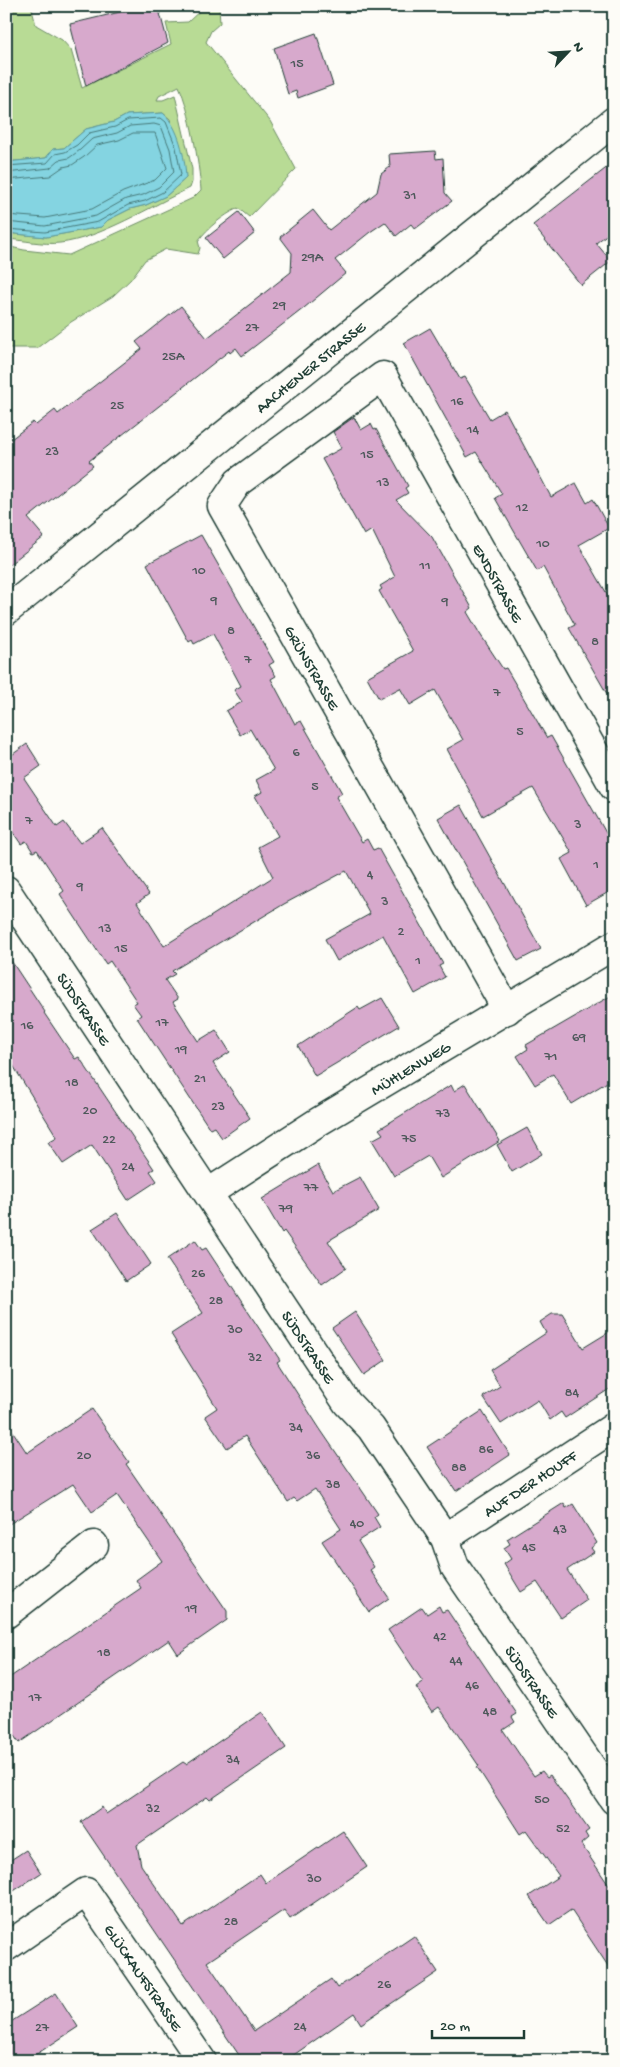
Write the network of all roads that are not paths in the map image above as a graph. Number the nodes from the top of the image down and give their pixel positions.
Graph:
1 (614, 121) edge
2 (383, 376) joint
3 (6, 611) edge
4 (614, 787) edge
5 (6, 890) edge
6 (614, 945) edge
7 (507, 1010) junction
8 (208, 1193) junction
9 (614, 1427) edge
10 (445, 1538) junction
11 (94, 1545) dead end
12 (6, 1614) edge
13 (614, 1800) edge
14 (6, 1947) edge
15 (202, 2061) edge

1 - 3 street, AACHENER STRASSE
2 - 4 street, ENDSTRASSE
2 - 7 street, GRÜNSTRASSE
5 - 8 street, SÜDSTRASSE
6 - 7 street, MÜHLENWEG
7 - 8 street, MÜHLENWEG
8 - 10 street, SÜDSTRASSE
9 - 10 street, AUF DER HOUFF
10 - 13 street, SÜDSTRASSE
11 - 12 street
14 - 15 street, GLÜCKAUFSTRASSE

